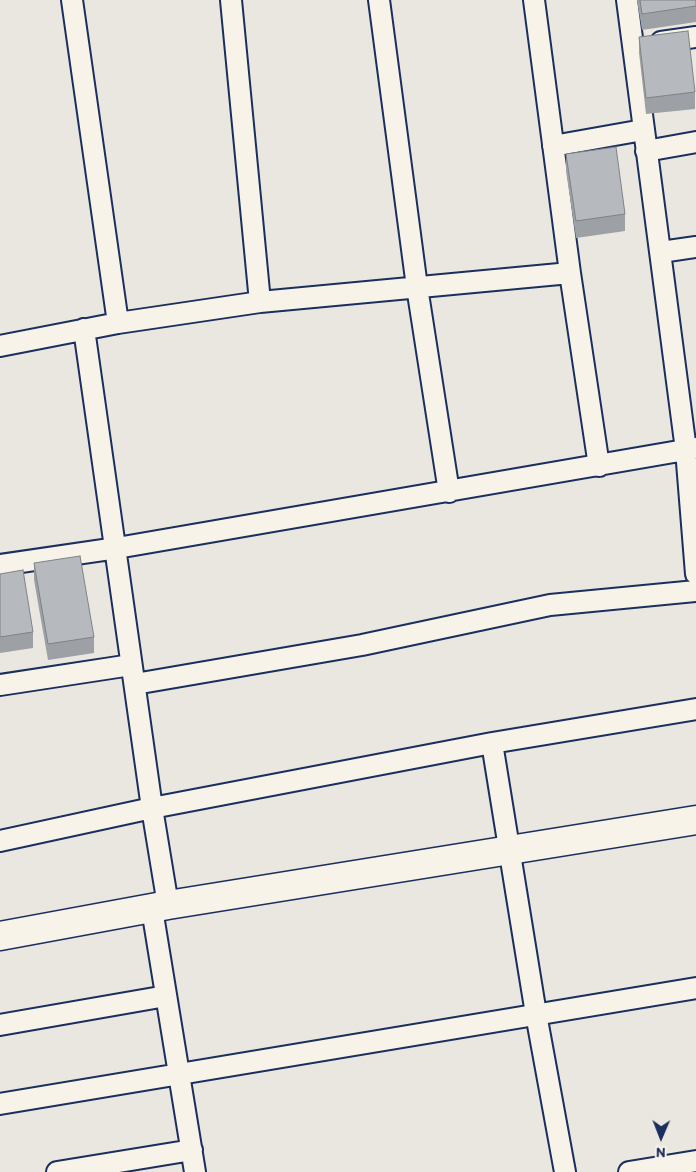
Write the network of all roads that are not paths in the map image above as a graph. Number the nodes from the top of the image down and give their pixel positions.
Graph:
1 (72, 0) edge
2 (231, 0) edge
3 (379, 0) edge
4 (534, 0) edge
5 (627, 0) edge
6 (696, 37) edge
7 (633, 46) junction
8 (643, 130) junction
9 (696, 142) edge
10 (553, 146) junction
11 (646, 151) junction
12 (696, 247) edge
13 (661, 252) junction
14 (570, 273) junction
15 (417, 287) junction
16 (260, 302) junction
17 (118, 323) junction
18 (84, 329) junction
19 (0, 346) edge
20 (691, 449) edge
21 (599, 466) junction
22 (449, 492) junction
23 (117, 548) junction
24 (0, 565) edge
25 (696, 574) edge
26 (696, 590) edge
27 (133, 674) junction
28 (0, 686) edge
29 (696, 709) edge
30 (492, 743) junction
31 (152, 808) junction
32 (696, 820) edge
33 (0, 841) edge
34 (510, 850) junction
35 (160, 907) junction
36 (0, 936) edge
37 (696, 988) edge
38 (166, 996) junction
39 (536, 1014) junction
40 (0, 1025) edge
41 (178, 1076) junction
42 (0, 1104) edge
43 (192, 1150) junction
44 (696, 1161) edge
45 (57, 1172) edge
46 (195, 1172) edge
47 (565, 1172) edge
48 (629, 1172) edge

1 - 17 street
2 - 16 street
3 - 15 street
4 - 10 street
5 - 7 street
6 - 7 street
7 - 8 street
8 - 10 street
8 - 11 street
9 - 11 street
10 - 14 street
11 - 13 street
12 - 13 street
13 - 20 street
14 - 15 street
14 - 21 street
15 - 16 street
15 - 22 street
16 - 17 street
17 - 18 street
18 - 19 street
18 - 23 street
20 - 21 street
20 - 25 street
21 - 22 street
22 - 23 street
23 - 24 street
23 - 27 street
26 - 27 street
27 - 28 street
27 - 31 street
29 - 30 street
30 - 31 street
30 - 34 street
31 - 33 street
31 - 35 street
32 - 34 street
34 - 35 street
34 - 39 street
35 - 36 street
35 - 38 street
37 - 39 street
38 - 40 street
38 - 41 street
39 - 41 street
39 - 47 street
41 - 42 street
41 - 43 street
43 - 45 street
43 - 46 street
44 - 48 street

